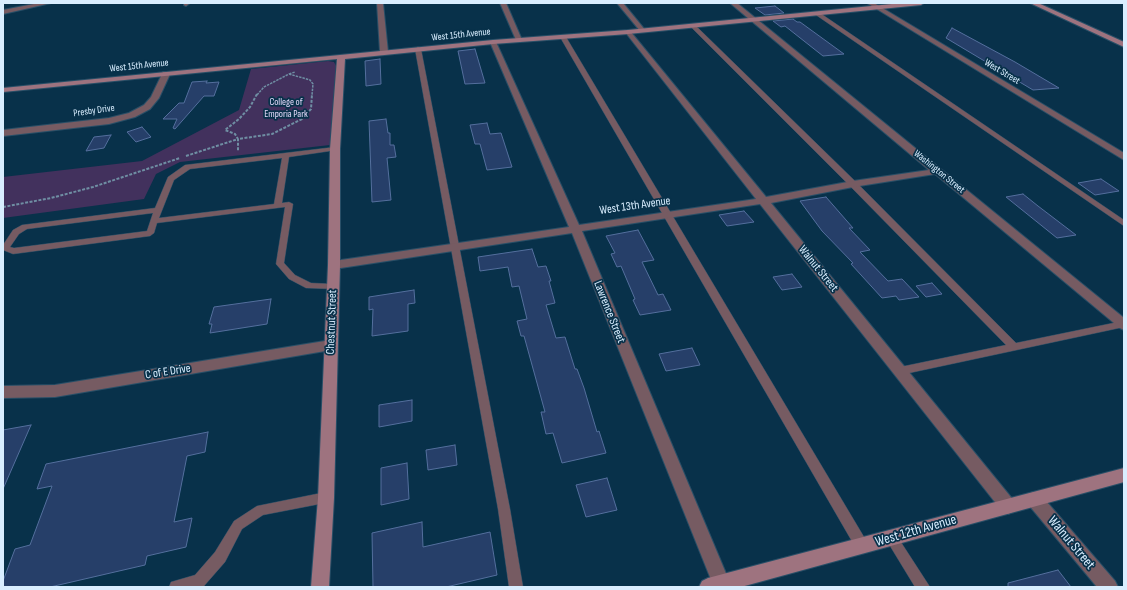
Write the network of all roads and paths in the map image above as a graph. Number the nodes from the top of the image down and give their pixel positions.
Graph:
1 (48, 3) edge
2 (380, 3) edge
3 (503, 3) edge
4 (620, 3) edge
5 (733, 3) edge
6 (870, 3) edge
7 (921, 3) edge
8 (1033, 3) edge
9 (877, 7) junction
10 (3, 12) edge
11 (818, 14) junction
12 (754, 20) junction
13 (693, 26) junction
14 (643, 31) junction
15 (628, 32) junction
16 (563, 37) junction
17 (519, 40) junction
18 (493, 42) junction
19 (1124, 44) edge
20 (418, 49) junction
21 (384, 52) junction
22 (340, 57) junction
23 (301, 70) dead end
24 (166, 74) junction
25 (289, 74) junction
26 (3, 90) edge
27 (3, 133) edge
28 (238, 139) junction
29 (335, 149) junction
30 (286, 155) junction
31 (1124, 157) edge
32 (938, 171) junction
33 (853, 184) junction
34 (763, 201) junction
35 (278, 206) junction
36 (3, 207) edge
37 (159, 210) junction
38 (667, 215) junction
39 (154, 221) junction
40 (1124, 224) edge
41 (575, 228) junction
42 (455, 247) junction
43 (334, 265) junction
44 (333, 287) junction
45 (1124, 325) edge
46 (331, 345) junction
47 (1014, 347) junction
48 (900, 371) junction
49 (3, 392) edge
50 (1124, 475) edge
51 (326, 498) junction
52 (1034, 499) junction
53 (1008, 506) junction
54 (891, 537) junction
55 (862, 546) junction
56 (742, 583) edge
57 (714, 585) edge
58 (176, 587) edge
59 (320, 587) edge
60 (516, 587) edge
61 (923, 587) edge
62 (1109, 587) edge

1 - 10 street
2 - 21 street
3 - 17 street
4 - 14 street
5 - 12 street, Washington Street
6 - 9 street, West Street
7 - 9 street, West 15th Avenue
8 - 19 street
9 - 11 street, West 15th Avenue
9 - 31 street, West Street
11 - 12 street, West 15th Avenue
11 - 40 lane
12 - 13 street, West 15th Avenue
12 - 32 street, Washington Street
13 - 14 street, West 15th Avenue
13 - 33 lane
14 - 15 street, West 15th Avenue
15 - 16 street, West 15th Avenue
15 - 34 street, Walnut Street
16 - 17 street, West 15th Avenue
16 - 38 lane
17 - 18 street, West 15th Avenue
18 - 20 street, West 15th Avenue
18 - 41 street, Lawrence Street
20 - 21 street, West 15th Avenue
20 - 42 lane
21 - 22 street, West 15th Avenue
22 - 24 street, West 15th Avenue
22 - 29 street, Chestnut Street
23 - 25 path
24 - 26 street, West 15th Avenue
24 - 27 street, Presby Drive
25 - 28 path
25 - 28 path
28 - 36 path
29 - 30 lane
29 - 43 street, Chestnut Street
30 - 35 lane
30 - 37 lane
32 - 33 street, West 13th Avenue
32 - 45 street, Washington Street
33 - 34 street, West 13th Avenue
33 - 47 lane
34 - 38 street, West 13th Avenue
34 - 48 street, Walnut Street
35 - 39 lane
35 - 44 lane
37 - 39 lane
37 - 39 lane
38 - 41 street, West 13th Avenue
38 - 55 lane
41 - 42 street, West 13th Avenue
41 - 57 street, Lawrence Street
42 - 43 street, West 13th Avenue
42 - 60 lane
43 - 44 street, Chestnut Street
44 - 46 street, Chestnut Street
45 - 47 lane
46 - 49 street, C of E Drive
46 - 51 street, Chestnut Street
47 - 48 lane
48 - 53 street, Walnut Street
50 - 52 street, West 12th Avenue
51 - 58 lane
51 - 59 street, Chestnut Street
52 - 53 street, West 12th Avenue
52 - 62 street, Walnut Street
53 - 54 street, West 12th Avenue
54 - 55 street, West 12th Avenue
54 - 61 lane
55 - 56 street, West 12th Avenue
56 - 57 street, West 12th Avenue

